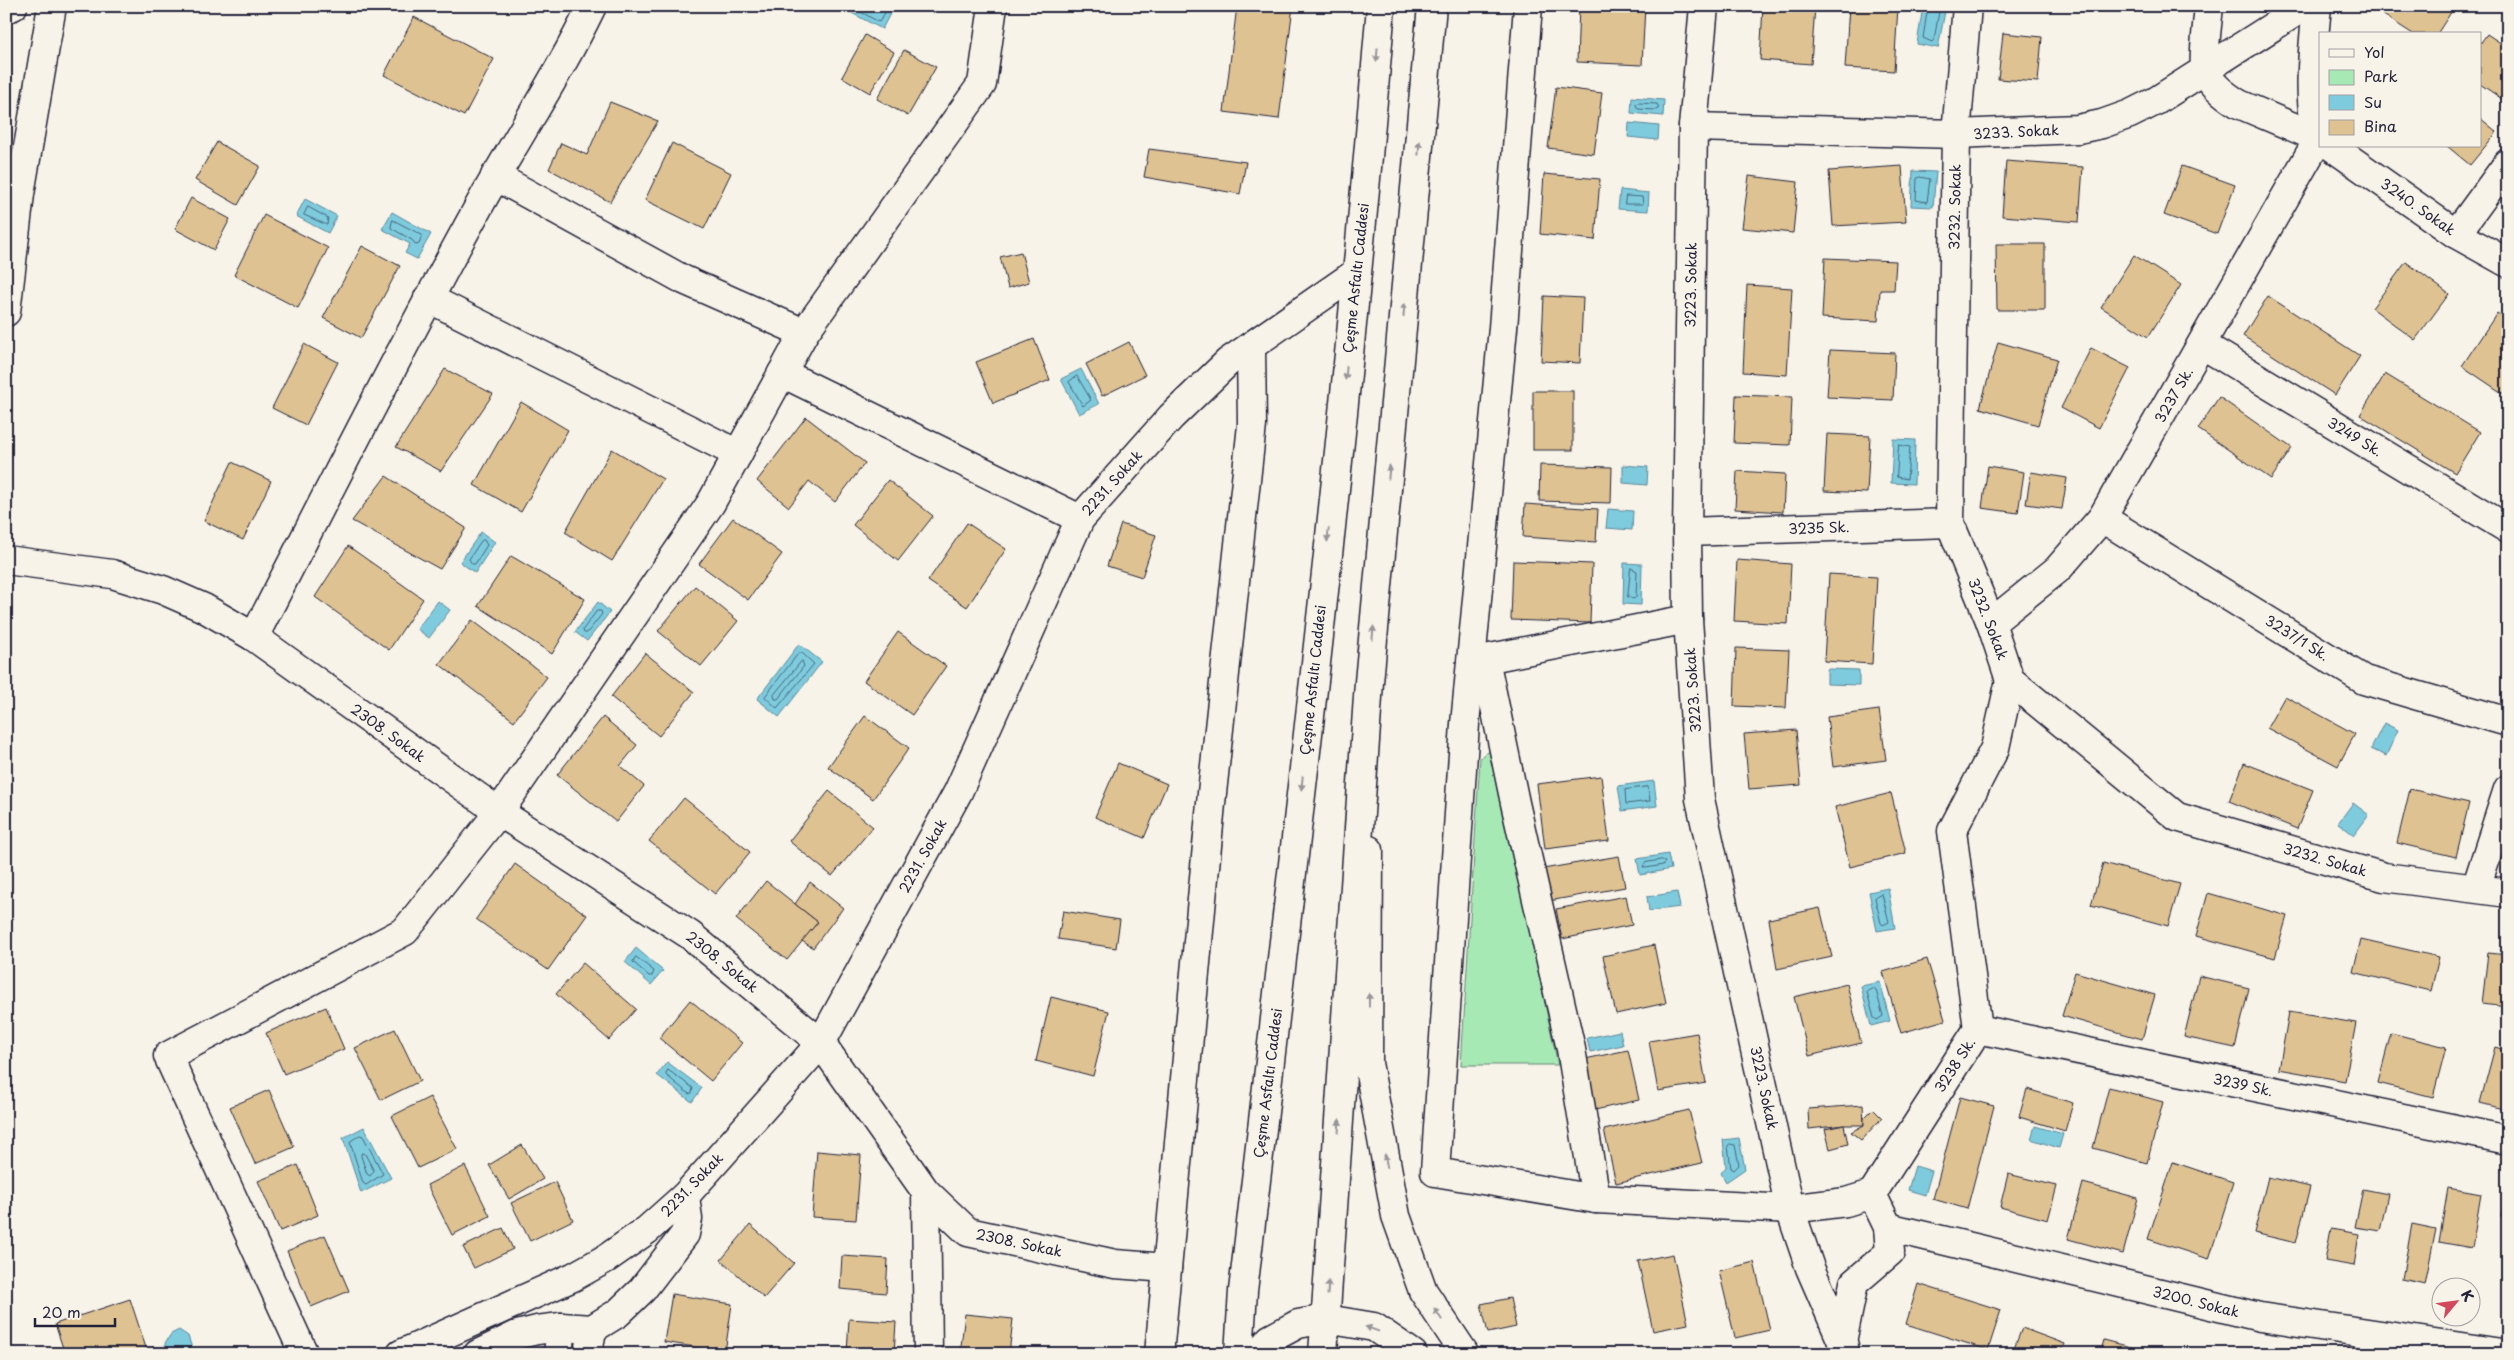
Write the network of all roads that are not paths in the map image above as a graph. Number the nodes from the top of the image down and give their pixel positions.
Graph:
1 (13, 6) edge
2 (52, 6) edge
3 (592, 6) edge
4 (993, 6) edge
5 (1382, 6) edge
6 (1432, 6) edge
7 (1528, 6) edge
8 (1704, 6) edge
9 (1966, 6) edge
10 (2209, 6) edge
11 (2305, 6) edge
12 (2317, 6) edge
13 (6, 9) edge
14 (2205, 70) junction
15 (2319, 125) edge
16 (1693, 126) junction
17 (1956, 134) junction
18 (2319, 139) edge
19 (2320, 148) edge
20 (2334, 148) edge
21 (2508, 163) edge
22 (495, 176) junction
23 (2456, 234) junction
24 (2508, 263) edge
25 (1356, 273) junction
26 (428, 298) junction
27 (6, 312) edge
28 (804, 333) junction
29 (2203, 345) junction
30 (1250, 346) junction
31 (782, 373) junction
32 (738, 454) junction
33 (2102, 518) junction
34 (1080, 519) junction
35 (1950, 523) junction
36 (2508, 529) edge
37 (1687, 532) junction
38 (6, 560) edge
39 (1688, 619) junction
40 (1991, 623) junction
41 (254, 637) junction
42 (1479, 659) junction
43 (2010, 680) junction
44 (1369, 682) junction
45 (2508, 722) edge
46 (2508, 789) edge
47 (498, 812) junction
48 (2476, 888) junction
49 (2508, 893) edge
50 (1978, 1029) junction
51 (821, 1043) junction
52 (2508, 1140) edge
53 (926, 1192) junction
54 (1872, 1194) junction
55 (685, 1196) junction
56 (1596, 1199) junction
57 (1790, 1209) junction
58 (1888, 1227) junction
59 (1167, 1268) junction
60 (1326, 1319) junction
61 (561, 1327) junction
62 (590, 1341) edge
63 (1845, 1348) edge
64 (304, 1354) edge
65 (401, 1354) edge
66 (478, 1354) edge
67 (558, 1354) edge
68 (928, 1354) edge
69 (1159, 1354) edge
70 (1239, 1354) edge
71 (1258, 1354) edge
72 (1323, 1354) edge
73 (1413, 1354) edge
74 (1466, 1354) edge
75 (2508, 1354) edge

1 - 13 main road
2 - 27 main road
3 - 22 main road
4 - 28 main road
5 -> 25 main road, Çeşme Asfaltı Caddesi
44 -> 6 main road
7 - 42 main road
8 - 16 main road, 3223. Sokak
9 - 17 main road, 3232. Sokak
10 - 14 main road
11 - 14 main road, 3233. Sokak
12 - 15 main road
14 - 17 main road, 3233. Sokak
14 - 18 main road, 3240. Sokak
16 - 17 main road, 3233. Sokak
16 - 37 main road, 3223. Sokak
17 - 35 main road, 3232. Sokak
19 - 29 main road, 3237 Sk.
20 - 23 main road, 3240. Sokak
21 - 23 main road
22 - 26 main road
22 - 28 main road
23 - 24 main road, 3240. Sokak
25 - 30 main road, 2231. Sokak
25 -> 70 main road, Çeşme Asfaltı Caddesi
26 - 32 main road
26 - 41 main road
28 - 31 main road
29 - 33 main road, 3237 Sk.
29 - 36 main road, 3249 Sk.
30 - 34 main road, 2231. Sokak
30 - 59 main road
31 - 32 main road
31 - 34 main road
32 - 47 main road
33 - 40 main road, 3237 Sk.
33 - 45 main road, 3237/1 Sk.
34 - 51 main road, 2231. Sokak
35 - 37 main road, 3235 Sk.
35 - 40 main road, 3232. Sokak
37 - 39 main road, 3223. Sokak
38 - 41 main road, 2308. Sokak
39 - 42 main road
39 - 57 main road, 3223. Sokak
40 - 43 main road, 3232. Sokak
41 - 47 main road, 2308. Sokak
42 - 56 main road
42 - 56 main road
43 - 48 main road, 3232. Sokak
43 - 50 main road, 3238 Sk.
60 -> 44 main road
74 -> 44 main road
46 - 48 main road
47 - 51 main road, 2308. Sokak
47 - 64 main road
48 - 49 main road, 3232. Sokak
50 - 52 main road, 3239 Sk.
50 - 54 main road, 3238 Sk.
51 - 53 main road, 2308. Sokak
51 - 55 main road, 2231. Sokak
53 - 59 main road, 2308. Sokak
53 - 68 main road
54 - 57 main road
54 - 58 main road
55 - 62 main road
55 - 65 main road, 2231. Sokak
56 - 57 main road
57 - 63 main road, 3223. Sokak
58 - 63 main road
58 - 75 main road, 3200. Sokak
59 - 69 main road
60 - 71 main road
60 - 72 main road
73 -> 60 main road
61 - 62 main road
61 - 66 main road
61 - 67 main road

